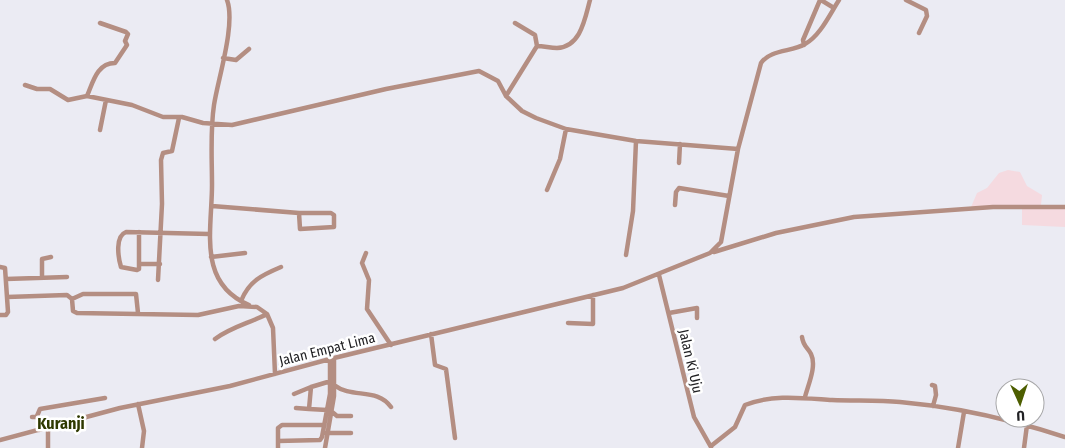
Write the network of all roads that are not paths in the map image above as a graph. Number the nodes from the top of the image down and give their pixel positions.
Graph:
1 (227, 0) edge
2 (590, 0) edge
3 (821, 0) edge
4 (839, 0) edge
5 (906, 0) edge
6 (834, 8) junction
7 (100, 23) dead end
8 (515, 24) dead end
9 (919, 33) dead end
10 (804, 45) junction
11 (537, 46) junction
12 (249, 49) dead end
13 (223, 58) junction
14 (25, 85) dead end
15 (87, 96) junction
16 (506, 96) junction
17 (106, 100) junction
18 (179, 118) junction
19 (212, 124) junction
20 (566, 129) junction
21 (100, 130) dead end
22 (636, 141) junction
23 (680, 144) junction
24 (738, 149) junction
25 (679, 163) dead end
26 (547, 190) dead end
27 (729, 196) junction
28 (675, 205) dead end
29 (212, 206) junction
30 (1065, 207) edge
31 (299, 213) junction
32 (139, 232) junction
33 (161, 232) junction
34 (209, 234) junction
35 (244, 253) dead end
36 (366, 253) dead end
37 (710, 253) junction
38 (626, 255) dead end
39 (51, 257) dead end
40 (211, 257) junction
41 (140, 264) junction
42 (160, 264) junction
43 (0, 267) edge
44 (281, 267) dead end
45 (659, 275) junction
46 (42, 278) junction
47 (67, 278) dead end
48 (6, 280) junction
49 (158, 280) dead end
50 (0, 282) edge
51 (593, 295) junction
52 (7, 298) junction
53 (72, 299) junction
54 (0, 300) edge
55 (241, 301) junction
56 (250, 306) junction
57 (138, 313) junction
58 (669, 313) junction
59 (267, 314) junction
60 (0, 316) edge
61 (697, 318) dead end
62 (568, 323) dead end
63 (431, 334) junction
64 (802, 338) dead end
65 (215, 339) dead end
66 (391, 344) junction
67 (332, 358) junction
68 (275, 374) junction
69 (332, 383) junction
70 (932, 385) dead end
71 (311, 387) junction
72 (294, 394) dead end
73 (805, 397) junction
74 (105, 398) dead end
75 (138, 404) junction
76 (933, 406) junction
77 (296, 408) dead end
78 (391, 408) dead end
79 (308, 409) junction
80 (329, 411) junction
81 (964, 412) junction
82 (351, 416) dead end
83 (995, 418) edge
84 (323, 425) junction
85 (48, 427) junction
86 (1026, 428) edge
87 (1036, 428) edge
88 (39, 430) junction
89 (326, 433) junction
90 (351, 433) dead end
91 (1065, 437) edge
92 (455, 438) dead end
93 (0, 440) edge
94 (278, 441) junction
95 (712, 447) edge
96 (48, 448) edge
97 (142, 448) edge
98 (278, 448) edge
99 (325, 448) edge
100 (958, 448) edge
101 (1024, 448) edge

1 - 13 street
2 - 11 street
3 - 6 street
3 - 10 street
4 - 6 street
5 - 9 street
6 - 10 street
7 - 15 street
8 - 11 street
10 - 24 street
11 - 16 street
12 - 13 street
13 - 19 street
14 - 15 street
15 - 17 street
16 - 19 street
16 - 20 street
17 - 18 street
17 - 21 street
18 - 19 street
18 - 33 street
19 - 29 street
20 - 22 street
20 - 26 street
22 - 23 street
22 - 38 street
23 - 24 street
23 - 25 street
24 - 27 street
27 - 28 street
27 - 37 street
29 - 31 street
29 - 34 street
30 - 37 street, Jalan Empat Lima
31 - 31 street
32 - 33 street
32 - 41 street
32 - 41 street
33 - 34 street
33 - 42 street
34 - 40 street
35 - 40 street
36 - 66 street
37 - 45 street, Jalan Empat Lima
39 - 46 street
40 - 55 street
41 - 42 street
42 - 49 street
43 - 48 street
44 - 55 street
45 - 51 street, Jalan Empat Lima
45 - 58 street, Jalan Ki Uju
46 - 47 street
46 - 48 street
48 - 50 street
48 - 52 street
51 - 62 street
51 - 63 street, Jalan Empat Lima
52 - 53 street
52 - 54 street
52 - 60 street
53 - 57 street
53 - 57 street
55 - 56 street
56 - 57 street
56 - 59 street
58 - 61 street
58 - 95 street, Jalan Ki Uju
59 - 65 street
59 - 68 street
63 - 66 street, Jalan Empat Lima
63 - 92 street
64 - 73 street
66 - 67 street, Jalan Empat Lima
67 - 68 street, Jalan Empat Lima
67 - 69 street
68 - 75 street, Jalan Empat Lima
69 - 71 street
69 - 78 street
69 - 80 street
70 - 76 street
71 - 72 street
71 - 79 street
73 - 76 street
73 - 95 street
74 - 88 street
75 - 85 street, Jalan Empat Lima
75 - 97 street
76 - 81 street
77 - 79 street
79 - 80 street
80 - 82 street
80 - 84 street
80 - 89 street
81 - 83 street
81 - 100 street
84 - 94 street
84 - 94 street
85 - 88 street, Jalan Empat Lima
85 - 96 street
86 - 101 street
87 - 91 street
88 - 93 street, Jalan Empat Lima
89 - 90 street
89 - 99 street
94 - 98 street

